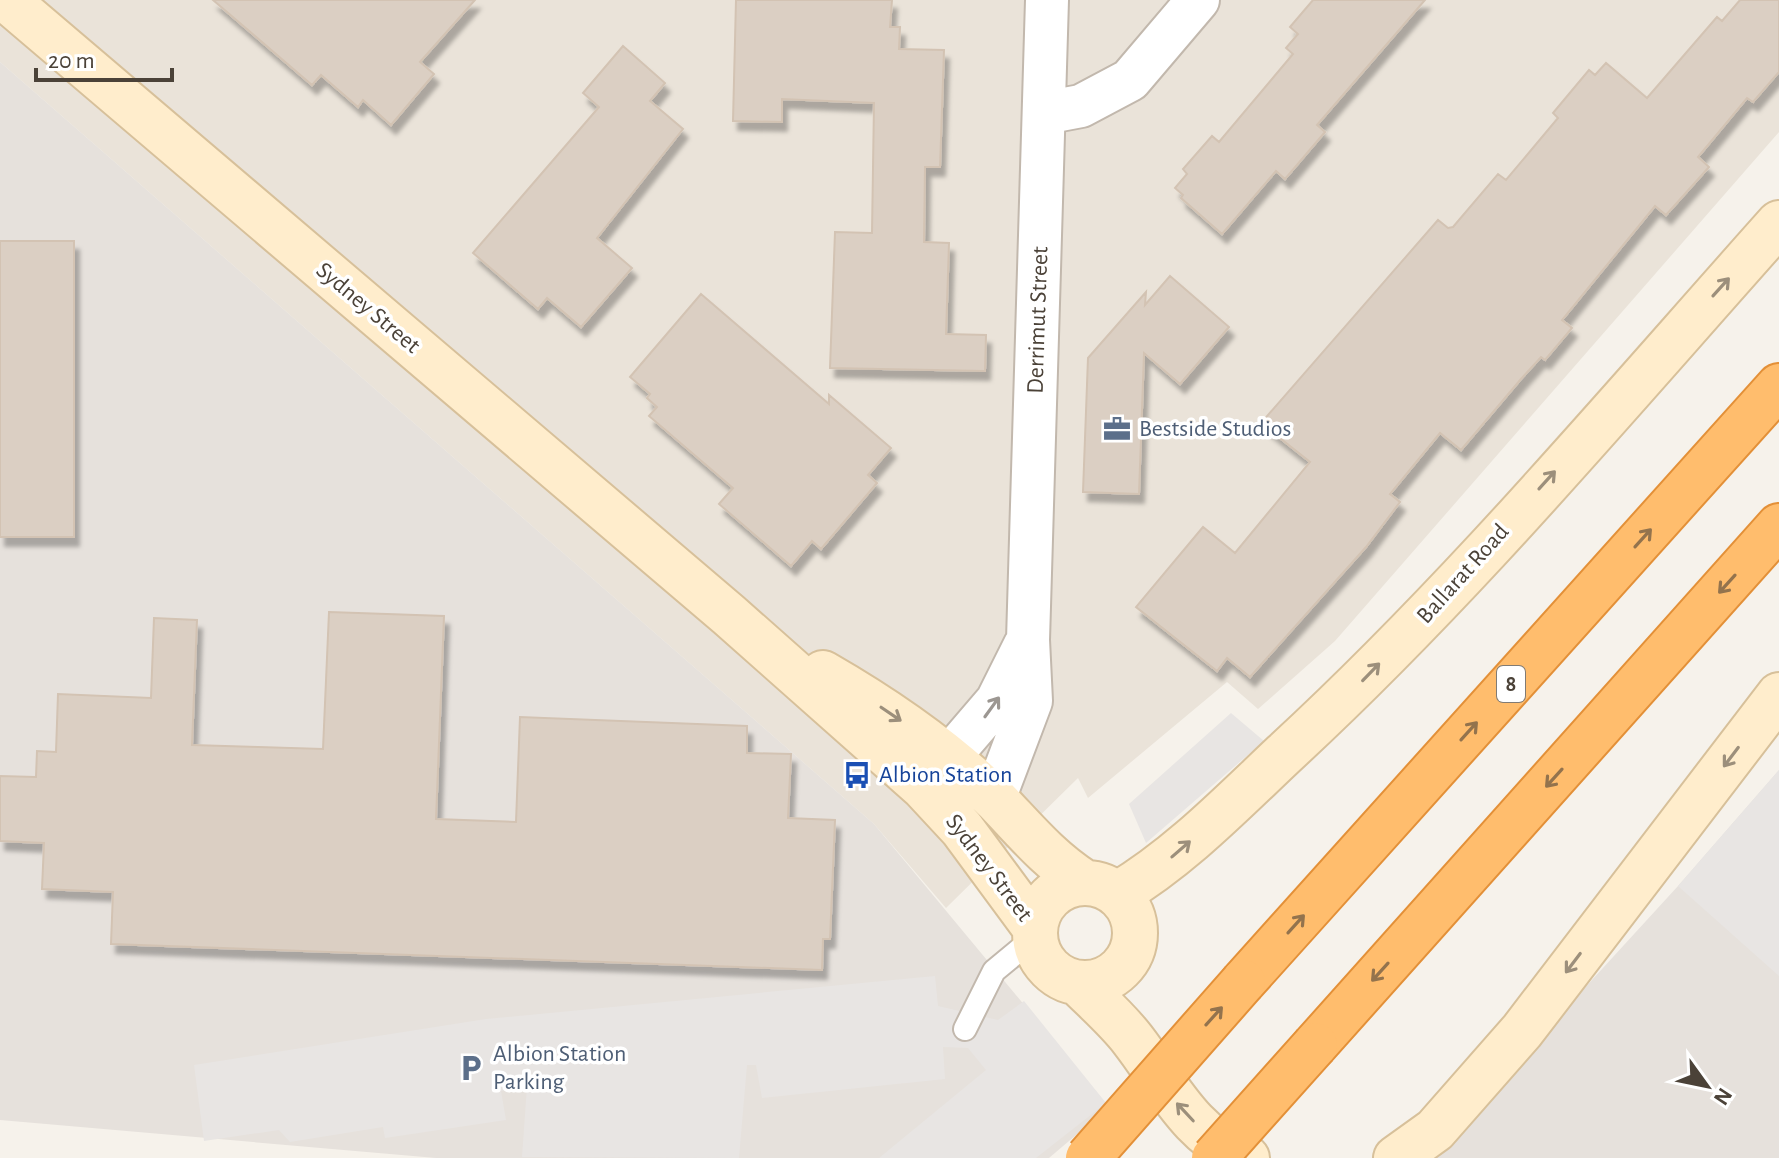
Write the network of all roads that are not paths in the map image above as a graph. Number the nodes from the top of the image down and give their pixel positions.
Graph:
1 (7, 0) edge
2 (1047, 0) edge
3 (1198, 0) edge
4 (1044, 113) junction
5 (1779, 223) edge
6 (1779, 386) edge
7 (1779, 526) edge
8 (1028, 640) junction
9 (1779, 695) edge
10 (936, 773) junction
11 (994, 799) junction
12 (1101, 888) junction
13 (1035, 933) junction
14 (1078, 983) junction
15 (965, 1029) dead end
16 (1088, 1158) edge
17 (1214, 1158) edge
18 (1247, 1158) edge
19 (1396, 1158) edge

1 - 10 street, Sydney Street
2 - 4 street, Derrimut Street
3 - 4 street
4 - 8 street, Derrimut Street
12 -> 5 street, Ballarat Road
16 -> 6 highway, 8, bridge
7 -> 17 highway, bridge
10 -> 8 street, Derrimut Street
8 - 11 street, Derrimut Street
9 -> 19 street
10 - 11 street, Sydney Street
10 - 13 street, Sydney Street
11 - 12 street, Sydney Street
12 - 13 street
12 - 14 street
13 - 14 street
13 - 15 lane
18 -> 14 street

